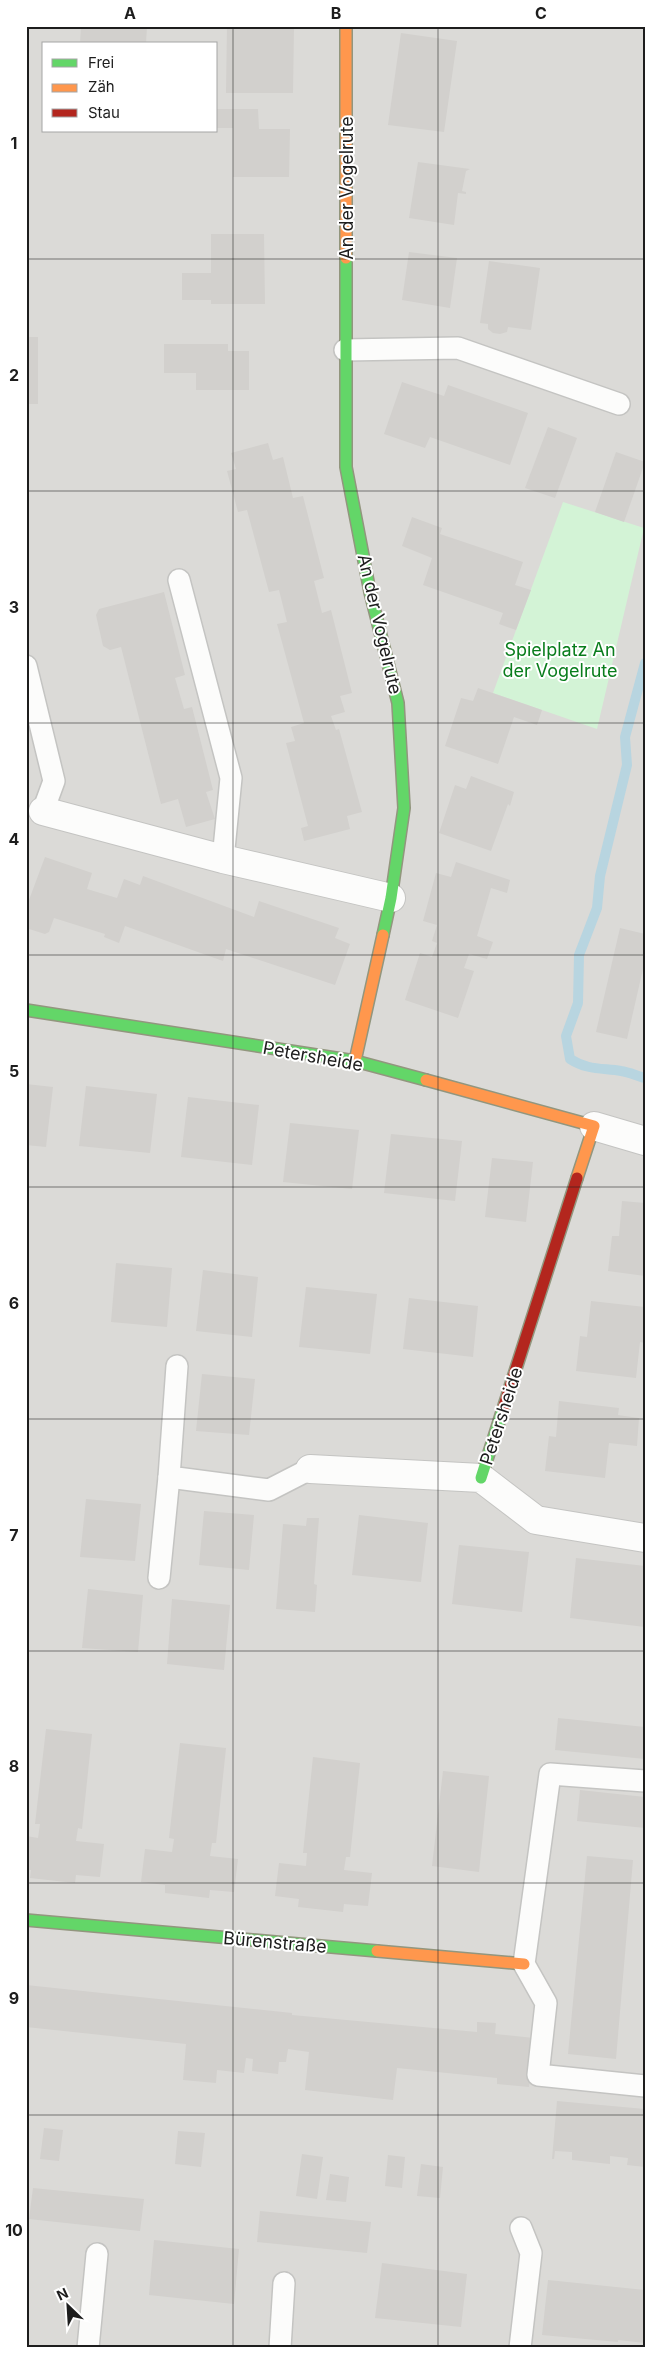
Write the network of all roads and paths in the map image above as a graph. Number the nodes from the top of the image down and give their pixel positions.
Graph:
1 (346, 26) edge
2 (345, 350) junction
3 (618, 404) dead end
4 (179, 580) dead end
5 (26, 666) edge
6 (43, 811) joint
7 (223, 859) junction
8 (391, 898) junction
9 (26, 1010) edge
10 (354, 1061) junction
11 (594, 1126) junction
12 (645, 1140) edge
13 (177, 1366) dead end
14 (310, 1469) joint
15 (169, 1477) junction
16 (482, 1478) junction
17 (645, 1538) edge
18 (159, 1578) dead end
19 (645, 1781) edge
20 (26, 1920) edge
21 (524, 1964) junction
22 (645, 2086) edge
23 (521, 2228) dead end
24 (97, 2254) dead end
25 (284, 2283) dead end
26 (88, 2348) edge
27 (280, 2348) edge
28 (520, 2348) edge

1 - 2 street, An der Vogelrute
2 - 3 lane
2 - 8 street, An der Vogelrute
4 - 7 lane
5 - 6 lane
6 - 7 street
7 - 8 street
8 - 10 street, An der Vogelrute
9 - 10 street, Petersheide
10 - 11 street, Petersheide
11 - 12 street, Petersheide
11 - 16 street, Petersheide
13 - 15 lane
14 - 15 lane, Petersheide
14 - 16 street, Petersheide
15 - 18 lane
16 - 17 street, Petersheide
19 - 21 lane
20 - 21 street, Bürenstraße
21 - 22 lane
23 - 28 lane
24 - 26 lane
25 - 27 lane

